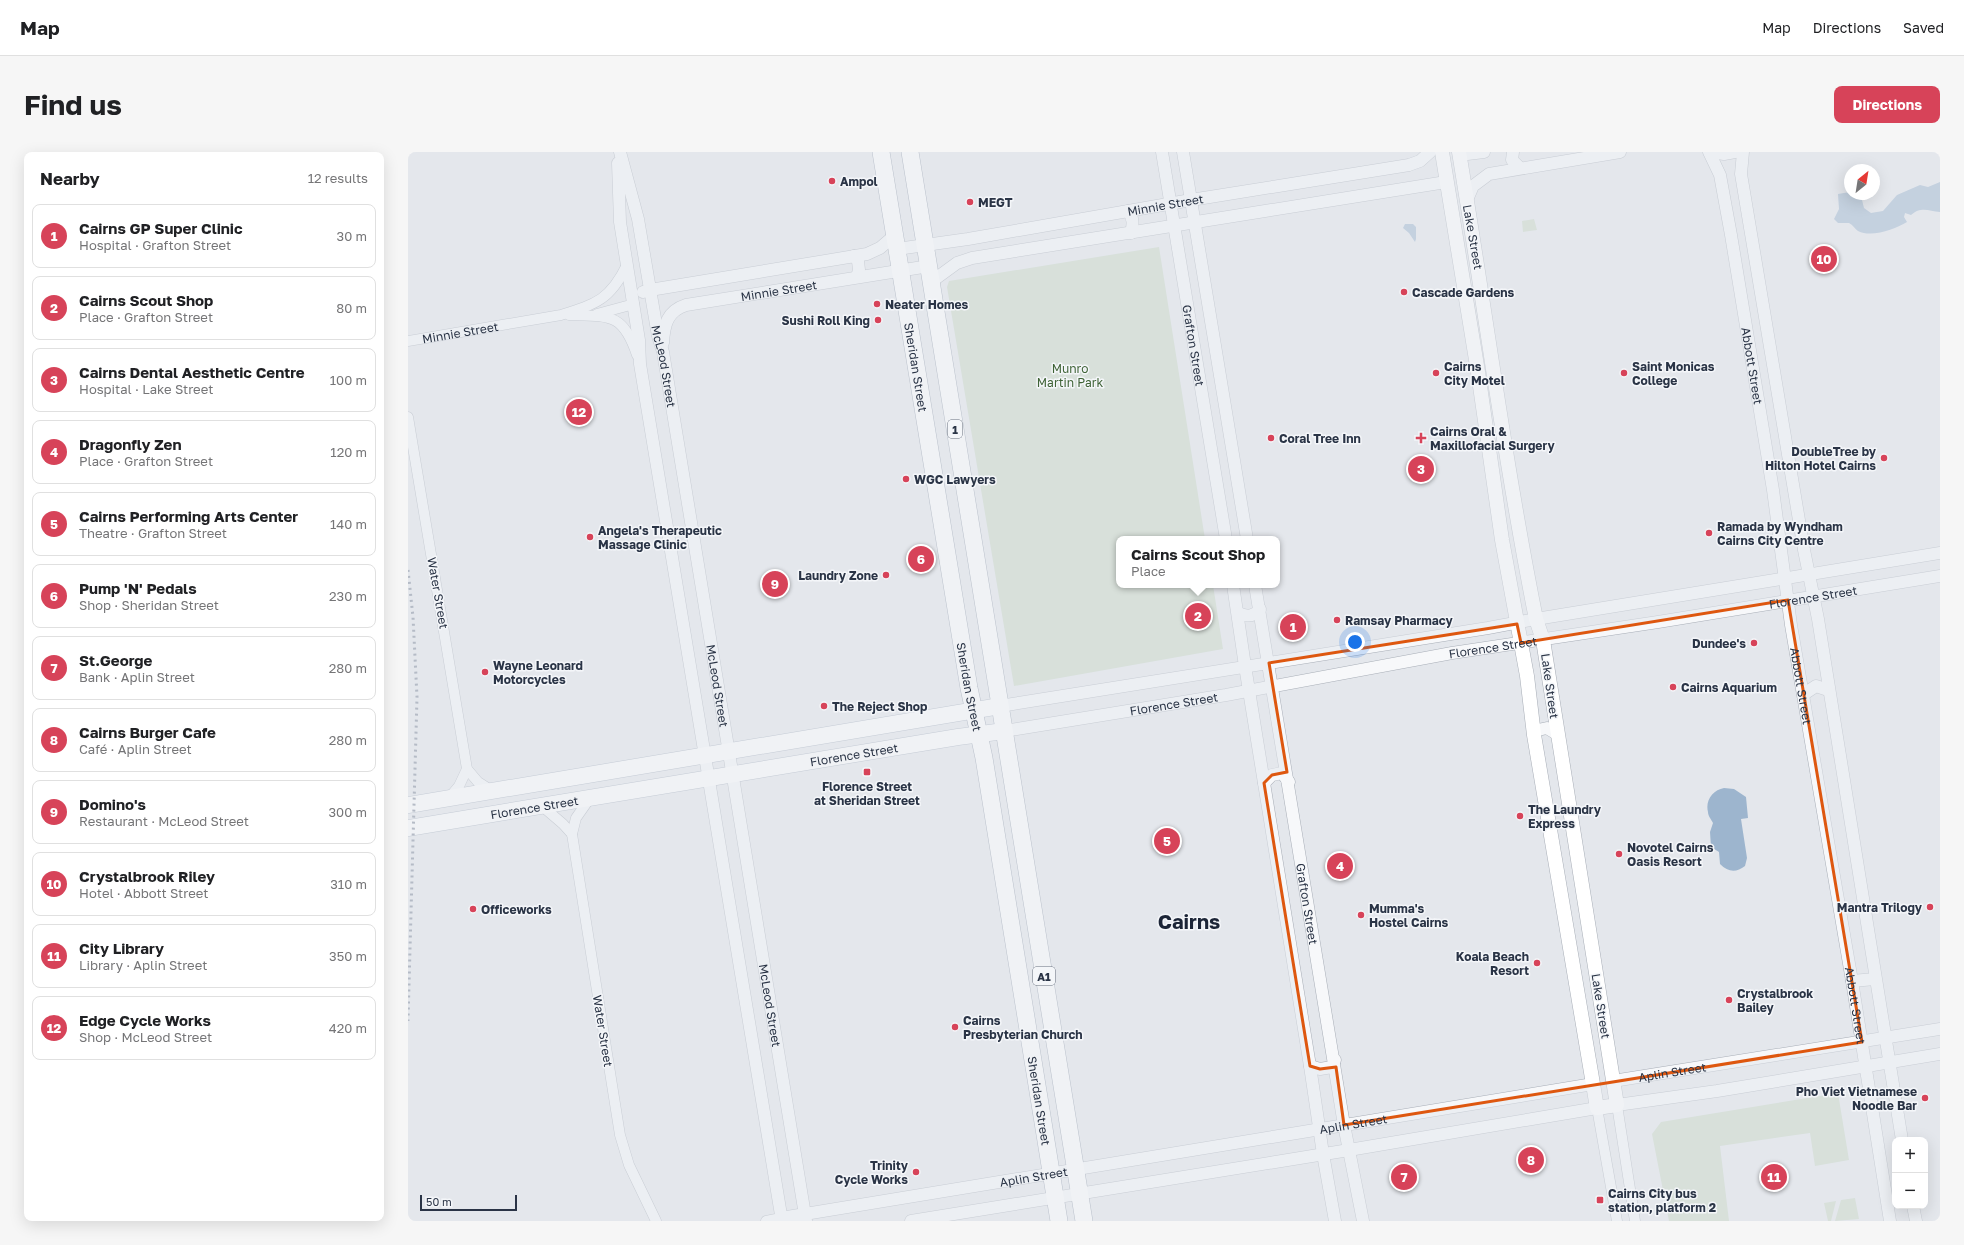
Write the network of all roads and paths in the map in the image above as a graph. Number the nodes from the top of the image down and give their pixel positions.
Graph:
1 (619, 152) edge
2 (881, 152) edge
3 (910, 152) edge
4 (1162, 152) edge
5 (1183, 152) edge
6 (1430, 152) edge
7 (1442, 152) edge
8 (1484, 152) edge
9 (1513, 152) edge
10 (1620, 152) edge
11 (1710, 152) edge
12 (1735, 152) edge
13 (1743, 152) edge
14 (1459, 154) edge
15 (1392, 168) junction
16 (1520, 168) junction
17 (1446, 182) junction
18 (1396, 189) junction
19 (1191, 200) junction
20 (1467, 200) junction
21 (1170, 204) junction
22 (1128, 211) junction
23 (1195, 222) junction
24 (1174, 226) junction
25 (1131, 233) junction
26 (968, 238) junction
27 (896, 242) junction
28 (926, 244) junction
29 (854, 256) junction
30 (972, 258) junction
31 (627, 265) junction
32 (900, 271) junction
33 (930, 274) junction
34 (856, 278) junction
35 (698, 282) junction
36 (650, 291) junction
37 (633, 302) junction
38 (1207, 302) junction
39 (701, 303) junction
40 (1188, 309) junction
41 (560, 315) junction
42 (580, 315) junction
43 (408, 341) edge
44 (663, 352) junction
45 (640, 364) junction
46 (408, 417) edge
47 (1226, 536) edge
48 (1246, 536) edge
49 (1940, 553) edge
50 (1809, 574) junction
51 (1940, 576) edge
52 (1785, 579) junction
53 (1234, 588) edge
54 (1256, 588) edge
55 (1814, 596) junction
56 (1788, 600) junction
57 (1260, 609) junction
58 (1238, 613) junction
59 (1536, 619) junction
60 (1516, 624) junction
61 (1543, 640) junction
62 (1521, 643) junction
63 (1269, 663) junction
64 (1244, 666) junction
65 (1272, 686) junction
66 (1828, 690) junction
67 (1249, 691) junction
68 (1804, 694) junction
69 (1000, 706) junction
70 (974, 711) junction
71 (1004, 731) junction
72 (980, 734) junction
73 (1557, 734) junction
74 (1534, 735) junction
75 (729, 752) junction
76 (705, 756) junction
77 (467, 769) junction
78 (733, 775) junction
79 (708, 779) junction
80 (1289, 782) junction
81 (1264, 783) junction
82 (492, 791) junction
83 (449, 798) junction
84 (590, 798) junction
85 (408, 805) edge
86 (542, 806) junction
87 (408, 828) edge
88 (572, 834) junction
89 (1028, 876) junction
90 (1003, 879) junction
91 (1875, 979) junction
92 (1852, 981) junction
93 (1604, 1020) junction
94 (1582, 1023) junction
95 (1940, 1029) edge
96 (1886, 1038) junction
97 (1862, 1042) junction
98 (1940, 1054) edge
99 (1335, 1060) junction
100 (1889, 1062) junction
101 (1310, 1066) junction
102 (1866, 1067) junction
103 (1614, 1081) junction
104 (1593, 1084) junction
105 (1061, 1086) junction
106 (1037, 1089) junction
107 (1617, 1105) junction
108 (1597, 1108) junction
109 (1344, 1125) junction
110 (1319, 1130) junction
111 (1902, 1137) edge
112 (1349, 1150) junction
113 (1323, 1154) junction
114 (1075, 1170) junction
115 (1050, 1173) junction
116 (1079, 1193) junction
117 (1054, 1198) junction
118 (1914, 1209) edge
119 (806, 1218) edge
120 (781, 1220) edge
121 (656, 1221) edge
122 (766, 1221) edge
123 (911, 1221) edge
124 (1059, 1221) edge
125 (1084, 1221) edge
126 (1335, 1221) edge
127 (1363, 1221) edge
128 (1617, 1221) edge
129 (1635, 1221) edge
130 (1890, 1221) edge
131 (1916, 1221) edge

1 - 31 street, McLeod Street
1 - 36 street, McLeod Street
2 - 27 highway, Sheridan Street
3 - 28 highway, Sheridan Street / 1
4 - 21 street, Grafton Street
5 - 19 street, Grafton Street
6 - 15 street, Minnie Street
7 - 17 main road, Lake Street
8 - 14 street
9 - 16 street
10 - 16 street
11 - 12 street
11 - 52 street, Abbott Street
13 - 50 street, Abbott Street
14 - 17 main road
14 - 20 main road, Lake Street
15 - 18 street
15 - 19 street, Minnie Street
16 - 20 street
17 - 18 street, Minnie Street
17 - 60 main road, Lake Street
18 - 23 street, Minnie Street
19 - 21 street, Minnie Street
19 - 23 street, Grafton Street
20 - 59 main road, Lake Street
21 - 22 street, Minnie Street
21 - 24 street, Grafton Street
22 - 25 street
22 - 26 street, Minnie Street
23 - 24 street, Minnie Street
23 - 38 street, Grafton Street
24 - 25 street, Minnie Street
24 - 40 street, Grafton Street
25 - 30 street, Minnie Street
26 - 28 street, Minnie Street
26 - 30 street
27 - 28 street, Minnie Street
27 - 29 street, Minnie Street
27 - 32 highway, Sheridan Street
28 - 33 highway, Sheridan Street / 1
29 - 34 street
29 - 35 street, Minnie Street
30 - 33 street, Minnie Street
31 - 37 street, McLeod Street
31 - 41 street, Minnie Street
32 - 33 street, Minnie Street
32 - 34 street, Minnie Street
32 - 70 highway, Sheridan Street
33 - 69 highway, Sheridan Street / 1
34 - 39 street, Minnie Street
35 - 36 street, Minnie Street
35 - 39 street
36 - 37 street, Minnie Street
36 - 44 street, McLeod Street
37 - 42 street, Minnie Street
37 - 45 street, McLeod Street
38 - 40 street
38 - 48 street, Grafton Street
39 - 44 street, Minnie Street
40 - 47 street, Grafton Street
41 - 42 street, Minnie Street
41 - 43 street, Minnie Street
42 - 45 street, Minnie Street
44 - 75 street, McLeod Street
45 - 76 street, McLeod Street
46 - 77 street, Water Street
49 - 50 street, Florence Street
50 - 52 street, Florence Street
50 - 55 street, Abbott Street
51 - 55 street, Florence Street
52 - 56 street, Abbott Street
52 - 59 street, Florence Street
53 - 58 street, Grafton Street
54 - 57 street, Grafton Street
55 - 56 street, Florence Street
55 - 66 street, Abbott Street
56 - 61 street, Florence Street
56 - 68 street, Abbott Street
57 - 58 street
57 - 63 street, Grafton Street
58 - 64 street, Grafton Street
59 - 60 street, Florence Street
59 - 61 main road, Lake Street
60 - 62 main road, Lake Street
60 - 63 street, Florence Street
61 - 62 street, Florence Street
61 - 73 main road, Lake Street
62 - 65 street, Florence Street
62 - 74 main road, Lake Street
63 - 64 street, Florence Street
63 - 65 street, Grafton Street
64 - 67 street, Grafton Street
64 - 69 street, Florence Street
65 - 67 street, Florence Street
65 - 80 street, Grafton Street
66 - 68 street
66 - 91 street, Abbott Street
67 - 71 street, Florence Street
67 - 81 street, Grafton Street
68 - 92 street, Abbott Street
69 - 70 main road, Florence Street
69 - 71 highway, Sheridan Street / 1
70 - 72 highway, Sheridan Street
70 - 75 main road, Florence Street
71 - 72 main road, Florence Street
71 - 89 highway, Sheridan Street / A1
72 - 78 main road, Florence Street
72 - 90 highway, Sheridan Street / A1
73 - 74 street
73 - 93 main road, Lake Street
74 - 94 main road, Lake Street
75 - 76 main road, Florence Street
75 - 78 street, McLeod Street
76 - 79 street, McLeod Street
76 - 82 main road, Florence Street
77 - 82 street
77 - 83 street
78 - 79 main road, Florence Street
78 - 119 street, McLeod Street
79 - 84 main road, Florence Street
79 - 120 street, McLeod Street
80 - 81 street
80 - 99 street, Grafton Street
81 - 101 street, Grafton Street
82 - 83 main road, Florence Street
83 - 85 main road, Florence Street
84 - 86 main road, Florence Street
84 - 88 street, Water Street
86 - 87 main road, Florence Street
86 - 88 street
88 - 121 street, Water Street
89 - 90 highway
89 - 105 highway, Sheridan Street / A1
90 - 106 highway, Sheridan Street / A1
91 - 92 street
91 - 96 street, Abbott Street
92 - 97 street, Abbott Street
93 - 94 main road
93 - 103 main road, Lake Street
94 - 104 main road, Lake Street
95 - 96 street, Aplin Street
96 - 97 street, Aplin Street
96 - 100 street, Abbott Street
97 - 102 street, Abbott Street
97 - 103 street, Aplin Street
98 - 100 street, Aplin Street
99 - 101 street
99 - 109 street, Grafton Street
100 - 102 street, Aplin Street
100 - 111 street, Abbott Street
101 - 110 street, Grafton Street
102 - 107 street, Aplin Street
102 - 130 street, Abbott Street
103 - 104 main road, Aplin Street
103 - 107 main road, Lake Street
104 - 108 main road, Lake Street
104 - 109 street, Aplin Street
105 - 106 highway
105 - 114 highway, Sheridan Street / A1
106 - 115 highway, Sheridan Street / A1
107 - 108 main road, Aplin Street
107 - 129 street, Lake Street
108 - 112 street, Aplin Street
108 - 128 street, Lake Street
109 - 110 street, Aplin Street
109 - 112 street, Grafton Street
110 - 113 street, Grafton Street
110 - 114 street, Aplin Street
112 - 113 street, Aplin Street
112 - 127 street, Grafton Street
113 - 116 street, Aplin Street
113 - 126 street, Grafton Street
114 - 115 street, Aplin Street
114 - 116 highway, Sheridan Street / A1
115 - 117 highway, Sheridan Street / A1
115 - 119 street, Aplin Street
116 - 117 street, Aplin Street
116 - 125 highway, Sheridan Street / A1
117 - 123 street, Aplin Street
117 - 124 highway, Sheridan Street / A1
118 - 131 street
119 - 120 street, Aplin Street
120 - 122 street, Aplin Street

